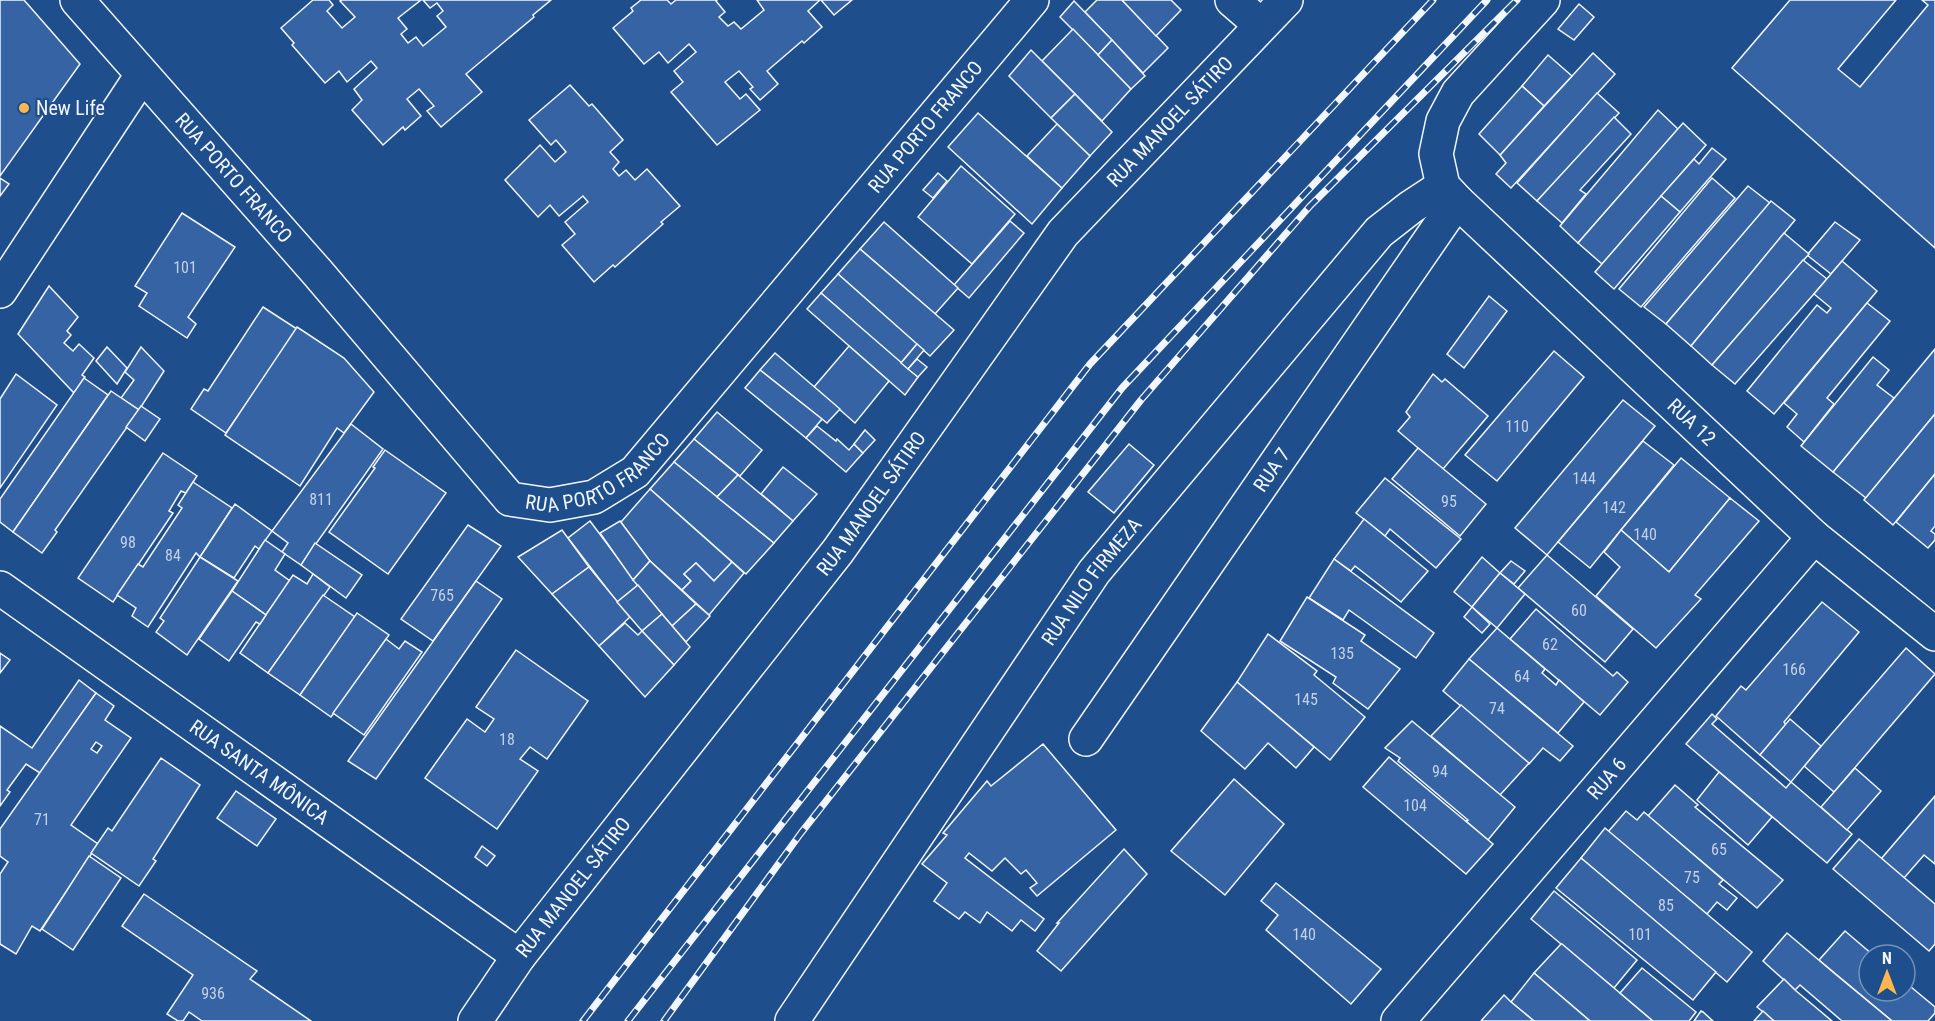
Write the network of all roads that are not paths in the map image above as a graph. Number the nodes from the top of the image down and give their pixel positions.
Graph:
1 (78, 0) edge
2 (1032, 0) edge
3 (1232, 0) edge
4 (1286, 0) edge
5 (1544, 0) edge
6 (1261, 26) junction
7 (142, 75) junction
8 (1450, 193) junction
9 (0, 291) edge
10 (1814, 537) junction
11 (0, 588) edge
12 (1935, 634) edge
13 (1086, 739) dead end
14 (519, 956) junction
15 (475, 1021) edge
16 (792, 1021) edge
17 (1398, 1021) edge

1 - 7 street, RUA PORTO FRANCO
2 - 7 street, RUA PORTO FRANCO
3 - 6 street
4 - 6 street, RUA MANOEL SÁTIRO
5 - 8 street
6 - 14 street, RUA MANOEL SÁTIRO
7 - 9 street
8 - 10 street, RUA 12
8 - 13 street, RUA 7
8 - 16 street, RUA NILO FIRMEZA
10 - 12 street, RUA 12
10 - 17 street, RUA 6
11 - 14 street, RUA SANTA MÔNICA
14 - 15 street, RUA MANOEL SÁTIRO

